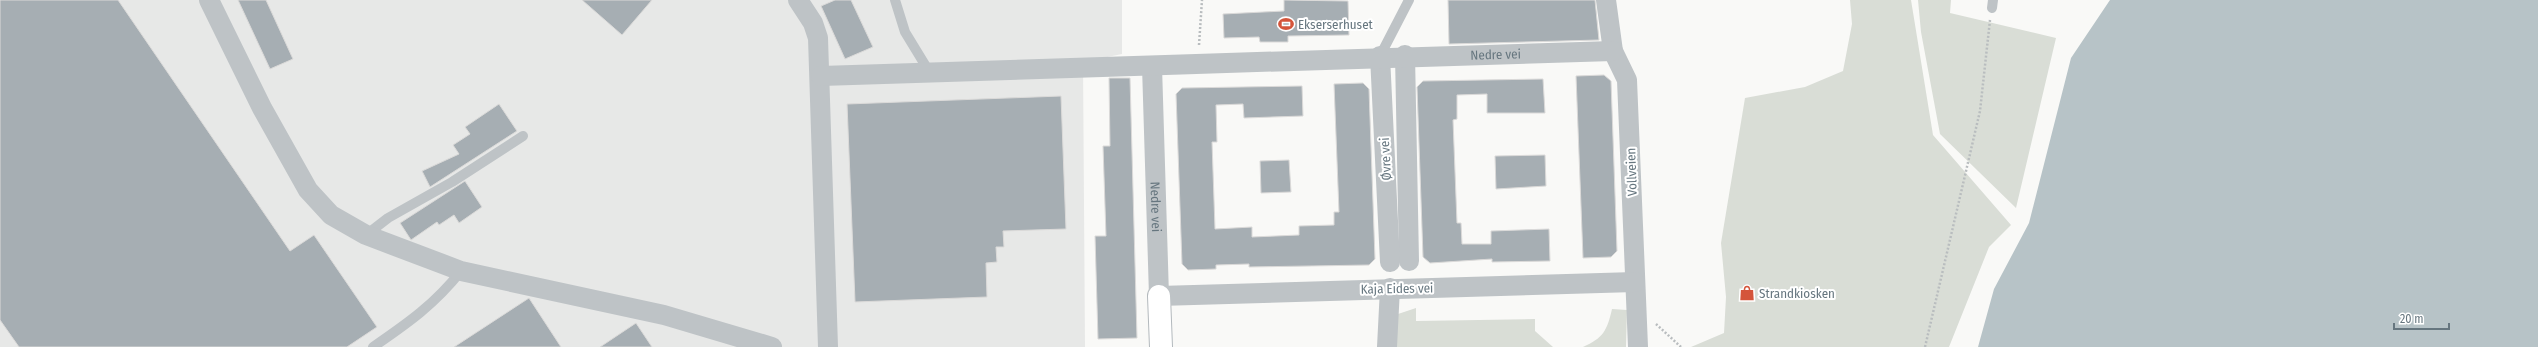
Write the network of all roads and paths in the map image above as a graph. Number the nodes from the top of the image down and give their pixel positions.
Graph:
1 (209, 0) edge
2 (798, 0) edge
3 (895, 0) edge
4 (1202, 0) edge
5 (1409, 0) edge
6 (1606, 0) edge
7 (1992, 4) edge
8 (1613, 51) junction
9 (1380, 56) junction
10 (1405, 56) junction
11 (1198, 63) junction
12 (1152, 66) junction
13 (930, 73) junction
14 (821, 76) junction
15 (523, 136) dead end
16 (366, 235) junction
17 (1409, 261) dead end
18 (1390, 262) dead end
19 (461, 270) junction
20 (1635, 282) junction
21 (1390, 288) junction
22 (1159, 296) junction
23 (1637, 306) junction
24 (373, 347) edge
25 (772, 347) edge
26 (828, 347) edge
27 (1161, 347) edge
28 (1387, 347) edge
29 (1638, 347) edge
30 (1681, 347) edge
31 (1925, 347) edge

1 - 16 street
2 - 14 street
3 - 13 lane
4 - 11 path
5 - 9 lane
6 - 8 street, Vollveien
7 - 31 path
8 - 10 street, Nedre vei
8 - 20 street, Vollveien
9 - 10 street, Nedre vei
9 - 11 street, Nedre vei
9 - 18 street, Øvre vei
10 - 17 street, Øvre vei
11 - 12 street, Nedre vei
12 - 13 street, Nedre vei
12 - 22 street, Nedre vei
13 - 14 street, Nedre vei
14 - 26 street
15 - 16 lane
16 - 19 street
19 - 24 lane
19 - 25 street
20 - 21 street, Kaja Eides vei
20 - 23 street, Vollveien
21 - 22 street, Kaja Eides vei
21 - 28 street
22 - 27 main road, Nedre vei
23 - 29 street, Vollveien
23 - 30 path

